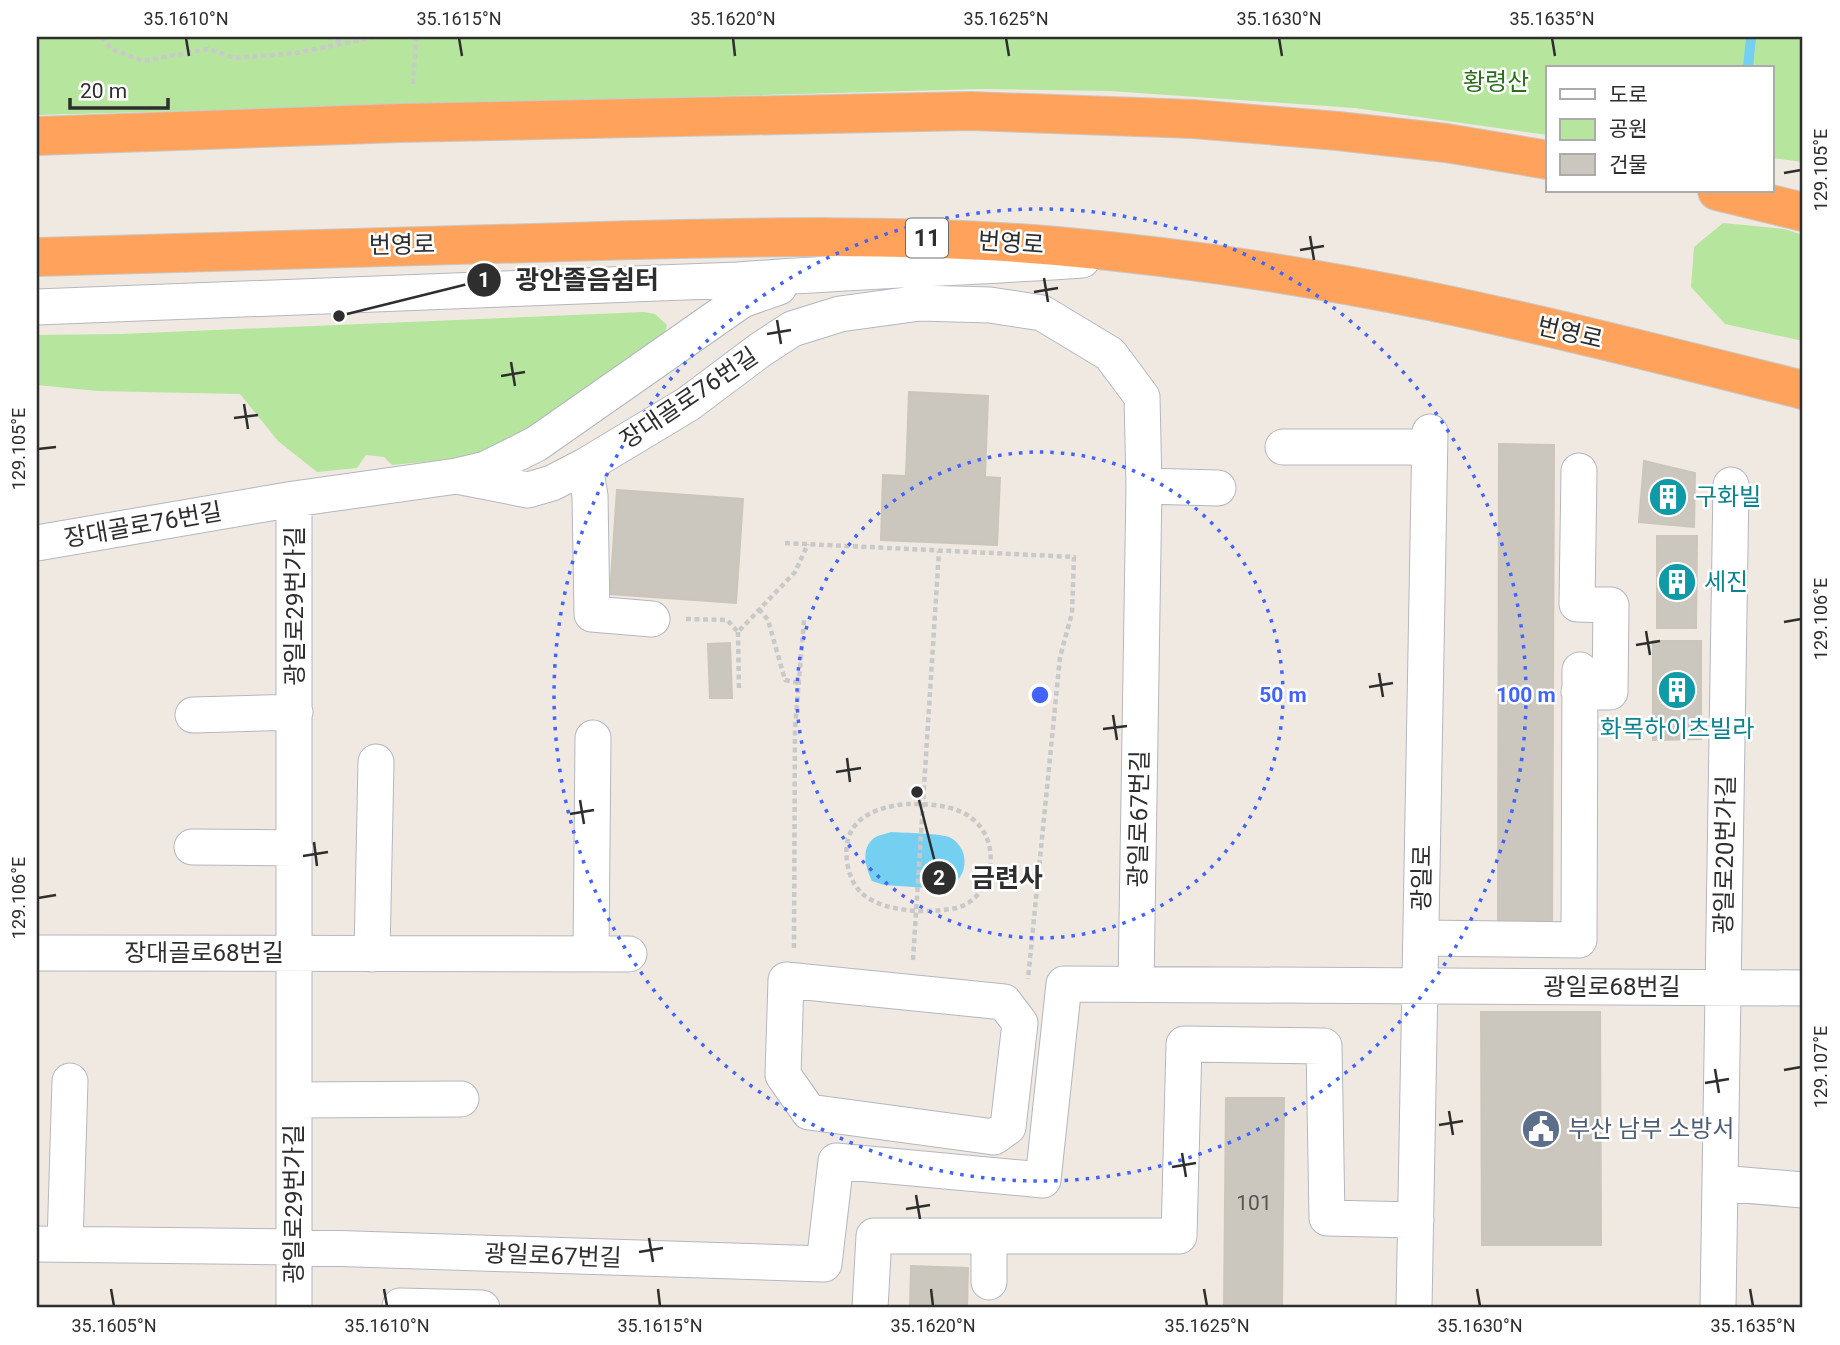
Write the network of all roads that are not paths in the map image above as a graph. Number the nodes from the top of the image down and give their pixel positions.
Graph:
1 (37, 136) edge
2 (1546, 160) edge
3 (1721, 192) edge
4 (1803, 212) edge
5 (1153, 255) junction
6 (37, 257) edge
7 (818, 274) junction
8 (37, 307) edge
9 (1803, 390) edge
10 (1142, 397) joint
11 (1283, 447) dead end
12 (585, 466) junction
13 (1579, 471) dead end
14 (457, 476) junction
15 (1144, 485) junction
16 (1731, 485) dead end
17 (1219, 488) dead end
18 (294, 499) junction
19 (37, 543) edge
20 (652, 619) road end
21 (295, 712) junction
22 (193, 715) dead end
23 (593, 738) dead end
24 (376, 762) dead end
25 (192, 847) dead end
26 (295, 848) junction
27 (1421, 938) junction
28 (37, 953) edge
29 (295, 953) junction
30 (372, 954) junction
31 (591, 954) junction
32 (629, 954) dead end
33 (794, 981) joint
34 (1136, 984) junction
35 (1420, 985) junction
36 (1723, 987) junction
37 (1803, 988) edge
38 (1027, 994) road end
39 (1063, 995) junction
40 (70, 1081) dead end
41 (461, 1098) dead end
42 (294, 1100) junction
43 (1720, 1184) junction
44 (1803, 1190) edge
45 (1416, 1220) junction
46 (989, 1236) junction
47 (51, 1244) edge
48 (294, 1247) junction
49 (989, 1282) dead end
50 (294, 1308) edge
51 (400, 1308) edge
52 (482, 1308) edge
53 (870, 1308) edge
54 (1415, 1308) edge
55 (1718, 1308) edge

1 - 2 highway
3 - 4 highway
5 - 6 highway, 번영로 / 11
5 - 7 street
5 - 9 highway, 번영로 / 11
7 - 8 street
7 - 14 street, 장대골로76번길
10 - 12 street, 장대골로76번길
10 - 15 street, 광일로67번길
11 - 27 street, 광일로
12 - 14 street, 장대골로76번길
12 - 20 street
13 - 27 street
14 - 18 street, 장대골로76번길
15 - 17 street
15 - 34 street, 광일로67번길
16 - 36 street, 광일로20번가길
18 - 19 street, 장대골로76번길
18 - 21 street, 광일로29번가길
21 - 22 street, 광일로29번가길
21 - 26 street, 광일로29번가길
23 - 31 street
24 - 30 street
25 - 26 street
26 - 29 street, 광일로29번가길
27 - 35 street, 광일로
28 - 29 street, 장대골로68번길
29 - 30 street, 장대골로68번길
29 - 42 street, 광일로29번가길
30 - 31 street, 장대골로68번길
31 - 32 street, 장대골로68번길
33 - 33 street
34 - 35 street
34 - 39 street
35 - 36 street, 광일로68번길
35 - 45 street, 광일로
36 - 37 street, 광일로68번길
36 - 43 street, 광일로20번가길
38 - 39 street
39 - 48 street, 광일로67번길
40 - 47 street
41 - 42 street, 광일로29번가길
42 - 48 street, 광일로29번가길
43 - 44 street
43 - 55 street, 광일로20번가길
45 - 46 street
45 - 54 street, 광일로
46 - 49 street
46 - 53 street
47 - 48 street, 광일로67번길
48 - 50 street, 광일로29번가길
51 - 52 street

